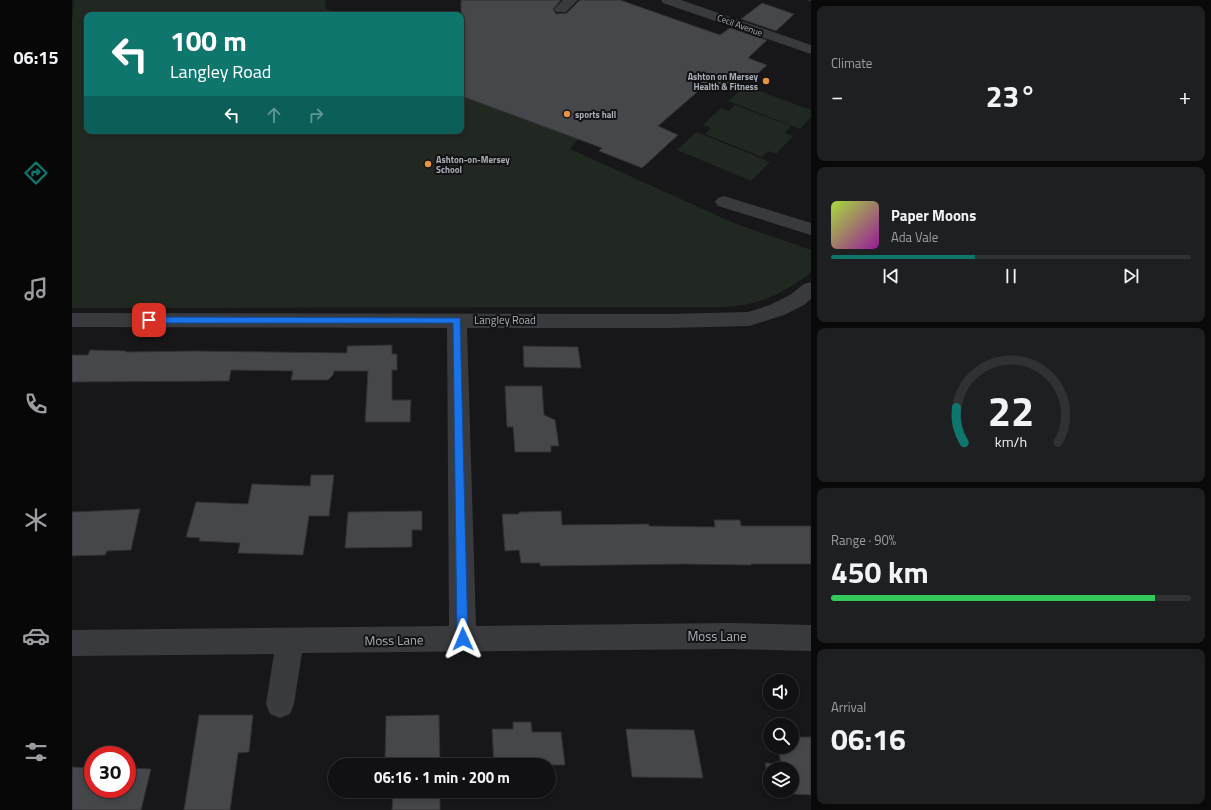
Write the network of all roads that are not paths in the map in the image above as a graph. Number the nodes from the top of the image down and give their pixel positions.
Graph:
1 (668, 0) edge
2 (811, 50) edge
3 (724, 202) dead end
4 (811, 229) edge
5 (811, 289) edge
6 (72, 320) edge
7 (457, 320) junction
8 (811, 638) edge
9 (463, 639) junction
10 (290, 642) junction
11 (72, 643) edge
12 (280, 704) dead end

1 - 2 street, Cecil Avenue
3 - 4 street
5 - 7 street, Langley Road
6 - 7 street, Langley Road
7 - 9 street
8 - 9 street, Moss Lane
9 - 10 street, Moss Lane
10 - 11 street, Moss Lane
10 - 12 street

